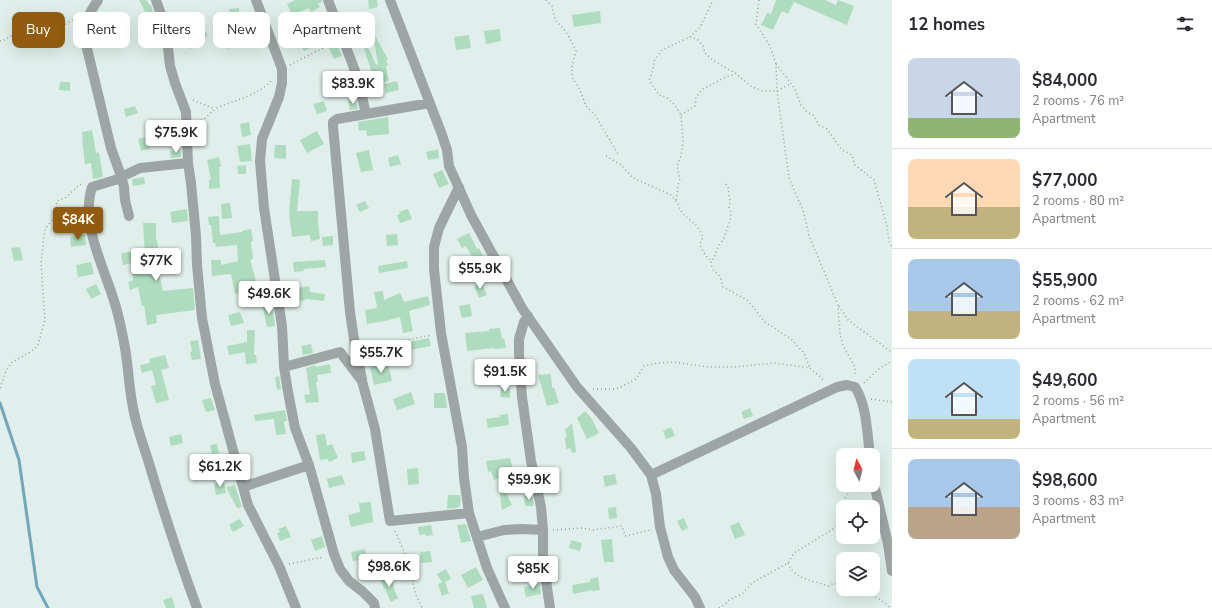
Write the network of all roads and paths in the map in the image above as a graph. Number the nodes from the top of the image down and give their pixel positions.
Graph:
1 (156, 0) edge
2 (256, 0) edge
3 (328, 0) edge
4 (390, 0) edge
5 (546, 0) edge
6 (713, 0) edge
7 (759, 0) edge
8 (96, 4) edge
9 (333, 12) edge
10 (690, 37) junction
11 (0, 41) edge
12 (323, 48) edge
13 (346, 48) edge
14 (776, 64) junction
15 (282, 69) junction
16 (735, 73) junction
17 (791, 84) junction
18 (777, 91) junction
19 (181, 99) junction
20 (430, 103) junction
21 (215, 109) junction
22 (366, 114) junction
23 (681, 115) junction
24 (187, 123) junction
25 (618, 154) dead end
26 (606, 156) dead end
27 (188, 163) junction
28 (122, 176) junction
29 (726, 184) dead end
30 (92, 187) junction
31 (459, 187) junction
32 (676, 200) junction
33 (129, 216) dead end
34 (892, 247) edge
35 (711, 261) junction
36 (838, 305) junction
37 (528, 316) junction
38 (441, 333) junction
39 (355, 346) junction
40 (892, 353) edge
41 (892, 361) edge
42 (284, 367) junction
43 (810, 368) junction
44 (362, 381) junction
45 (837, 386) junction
46 (577, 387) junction
47 (0, 388) edge
48 (858, 390) junction
49 (892, 402) edge
50 (869, 448) edge
51 (309, 465) junction
52 (651, 475) junction
53 (243, 487) junction
54 (849, 492) edge
55 (876, 492) edge
56 (469, 513) junction
57 (390, 521) junction
58 (660, 527) junction
59 (543, 530) junction
60 (476, 537) junction
61 (334, 554) junction
62 (788, 563) junction
63 (279, 566) junction
64 (892, 571) edge
65 (836, 584) edge
66 (872, 596) edge
67 (197, 608) edge
68 (296, 608) edge
69 (376, 608) edge
70 (422, 608) edge
71 (505, 608) edge
72 (550, 608) edge
73 (700, 608) edge
74 (719, 608) edge
75 (890, 608) edge

1 - 19 street
2 - 15 street
3 - 9 street
4 - 20 street
5 - 25 path
6 - 10 path
7 - 14 path
8 - 11 path
8 - 28 street
10 - 16 path
10 - 23 path
12 - 15 path
13 - 22 street
14 - 17 path
14 - 18 path
15 - 21 path
15 - 42 street
16 - 18 path
16 - 23 path
17 - 18 path
17 - 34 path
18 - 36 path
19 - 21 path
19 - 24 street
20 - 22 street
20 - 31 street
21 - 24 path
22 - 39 street
23 - 32 path
24 - 27 street
26 - 32 path
27 - 28 street
27 - 53 street
28 - 30 street
28 - 33 street
29 - 35 path
30 - 47 path
30 - 67 street
31 - 37 street
31 - 38 street
32 - 35 path
35 - 43 path
36 - 40 path
36 - 48 path
37 - 46 street
37 - 59 street
38 - 39 path
38 - 56 street
39 - 44 street
41 - 48 path
42 - 44 street
42 - 51 street
43 - 45 path
43 - 46 path
44 - 57 street
45 - 48 street
45 - 52 street
46 - 52 street
48 - 49 path
48 - 50 street
51 - 53 street
51 - 61 street
52 - 58 street
53 - 63 street
54 - 62 path
55 - 64 street
56 - 57 street
56 - 60 street
57 - 70 path
58 - 59 path
58 - 73 street
59 - 60 street
59 - 72 street
60 - 71 street
61 - 63 path
61 - 69 street
62 - 65 path
62 - 74 path
63 - 68 street
66 - 75 path

